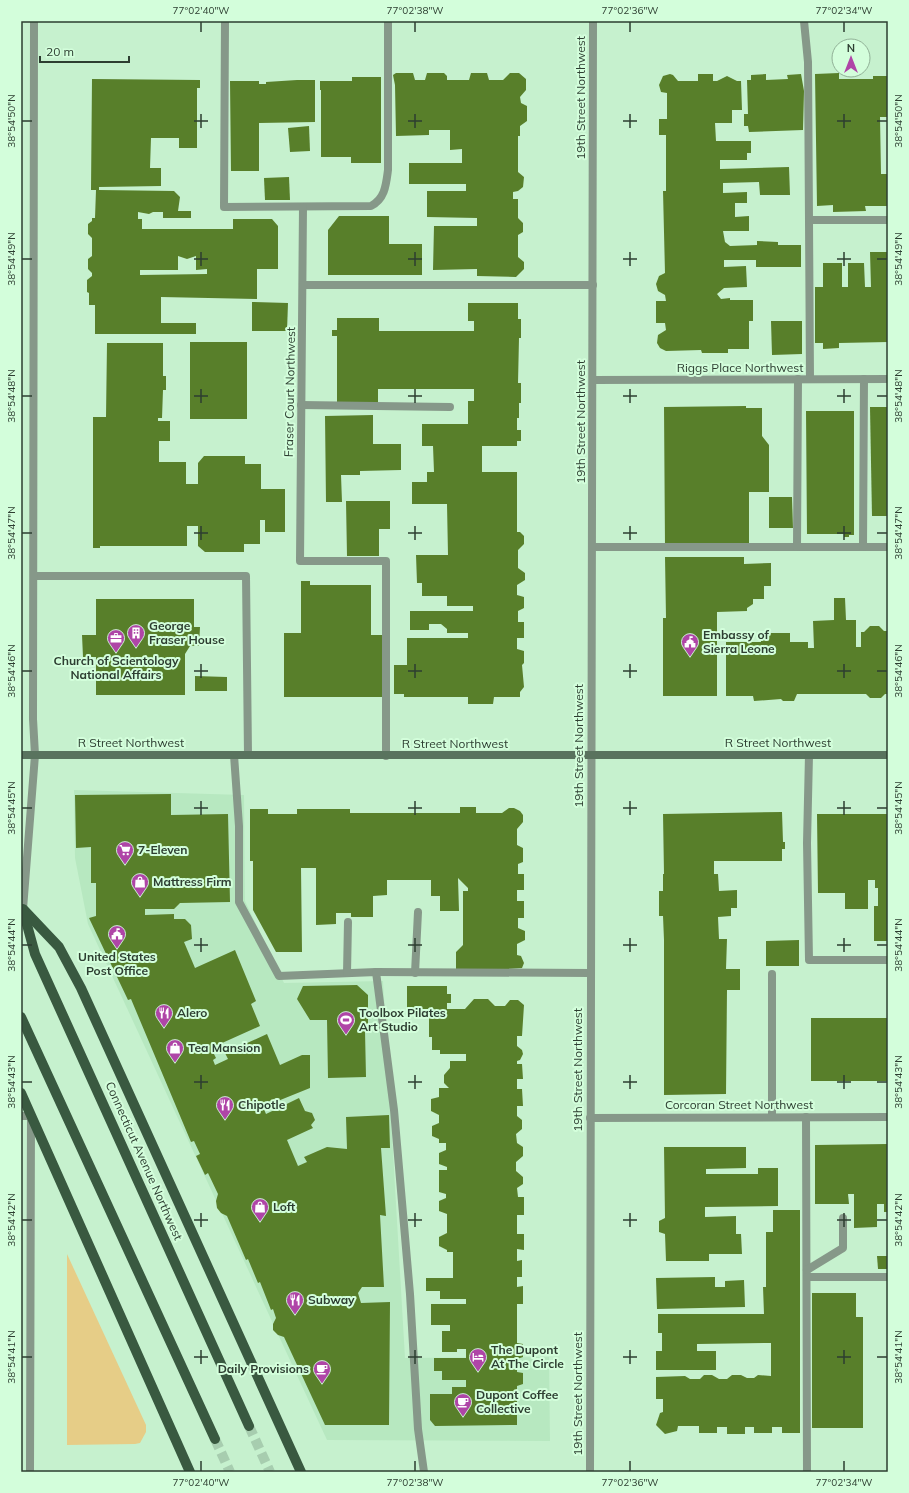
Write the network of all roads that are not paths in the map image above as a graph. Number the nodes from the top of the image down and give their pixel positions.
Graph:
1 (34, 21) edge
2 (225, 21) edge
3 (388, 21) edge
4 (593, 21) edge
5 (804, 21) edge
6 (303, 207) junction
7 (809, 220) junction
8 (888, 220) edge
9 (303, 285) junction
10 (593, 285) junction
11 (798, 379) junction
12 (810, 379) junction
13 (864, 379) junction
14 (888, 379) edge
15 (593, 380) junction
16 (302, 405) junction
17 (450, 406) dead end
18 (592, 547) junction
19 (796, 547) junction
20 (863, 547) junction
21 (888, 547) edge
22 (34, 576) junction
23 (21, 755) edge
24 (809, 755) junction
25 (888, 755) edge
26 (35, 756) junction
27 (234, 756) junction
28 (248, 756) junction
29 (386, 756) junction
30 (592, 756) junction
31 (22, 907) edge
32 (418, 912) dead end
33 (348, 922) dead end
34 (888, 960) edge
35 (376, 972) junction
36 (347, 973) junction
37 (415, 973) junction
38 (590, 973) junction
39 (772, 974) dead end
40 (21, 1017) edge
41 (21, 1093) edge
42 (26, 1116) edge
43 (772, 1117) junction
44 (806, 1117) junction
45 (888, 1117) edge
46 (590, 1118) junction
47 (843, 1218) dead end
48 (807, 1273) junction
49 (888, 1277) edge
50 (249, 1426) tunnel mouth
51 (215, 1439) tunnel mouth
52 (30, 1472) edge
53 (190, 1472) edge
54 (301, 1472) edge
55 (424, 1472) edge
56 (590, 1472) edge
57 (807, 1472) edge

1 - 22 street
2 - 6 street
3 - 6 street
4 - 10 street, 19th Street Northwest
5 - 7 street
6 - 9 street, Fraser Court Northwest
7 - 8 street
7 - 12 street
9 - 10 street
9 - 16 street, Fraser Court Northwest
10 - 15 street, 19th Street Northwest
11 - 12 street, Riggs Place Northwest
11 - 15 street, Riggs Place Northwest
11 - 19 street
12 - 13 street, Riggs Place Northwest
13 - 14 street, Riggs Place Northwest
13 - 20 street
15 - 18 street, 19th Street Northwest
16 - 17 street
16 - 29 street, Fraser Court Northwest
18 - 19 street
18 - 30 street, 19th Street Northwest
19 - 20 street
20 - 21 street
22 - 26 street
22 - 28 street
23 - 26 main road, R Street Northwest
24 - 25 main road, R Street Northwest
24 - 30 main road, R Street Northwest
24 - 34 street
26 - 27 main road, R Street Northwest
26 - 31 street
27 - 28 main road, R Street Northwest
27 - 36 street
28 - 29 main road, R Street Northwest
29 - 30 main road, R Street Northwest
30 - 38 street, 19th Street Northwest
31 - 50 main road, Connecticut Avenue Northwest
31 - 54 main road
32 - 37 street
33 - 36 street
35 - 36 street
35 - 37 street
35 - 55 street
37 - 38 street
38 - 46 street, 19th Street Northwest
39 - 43 street
40 - 51 main road
41 - 42 main road
42 - 52 street
42 - 53 main road
43 - 44 street, Corcoran Street Northwest
43 - 46 street, Corcoran Street Northwest
44 - 45 street, Corcoran Street Northwest
44 - 48 street
46 - 56 street, 19th Street Northwest
47 - 48 street
48 - 49 street
48 - 57 street

